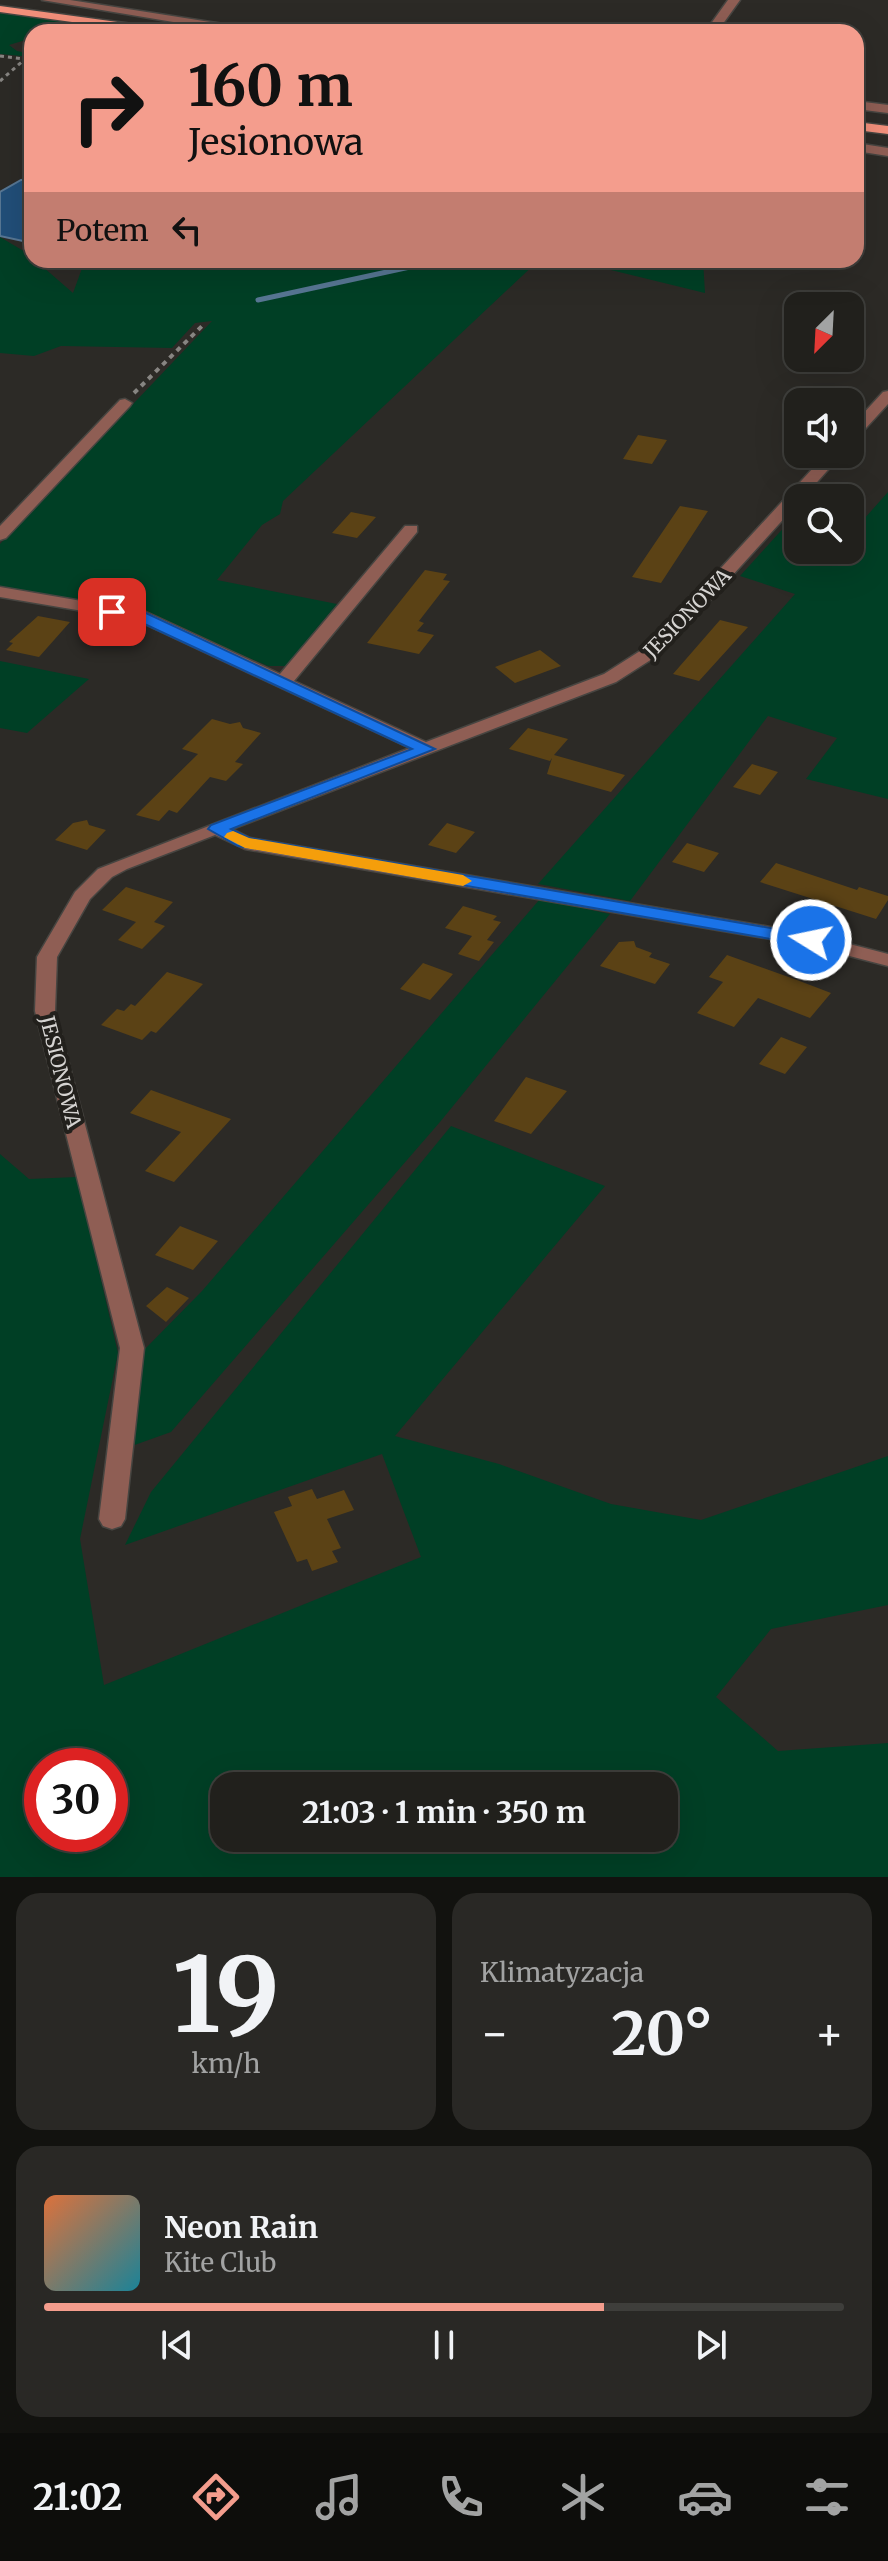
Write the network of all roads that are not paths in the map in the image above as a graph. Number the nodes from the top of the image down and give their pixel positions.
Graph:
1 (48, 0) edge
2 (734, 0) edge
3 (0, 9) edge
4 (110, 24) edge
5 (203, 24) edge
6 (717, 24) edge
7 (864, 106) edge
8 (888, 109) edge
9 (864, 127) edge
10 (888, 130) edge
11 (864, 148) edge
12 (888, 152) edge
13 (888, 395) edge
14 (125, 403) road end
15 (864, 422) edge
16 (821, 468) edge
17 (411, 529) dead end
18 (0, 535) edge
19 (0, 592) edge
20 (283, 682) junction
21 (427, 749) junction
22 (217, 829) junction
23 (888, 960) edge
24 (112, 1519) dead end

1 - 5 street
2 - 6 street
3 - 4 main road
7 - 8 street
9 - 10 main road
11 - 12 street
13 - 15 street
14 - 18 street
16 - 21 street, JESIONOWA
17 - 20 street
19 - 20 street
20 - 21 street
21 - 22 street, JESIONOWA
22 - 23 street
22 - 24 street, JESIONOWA

